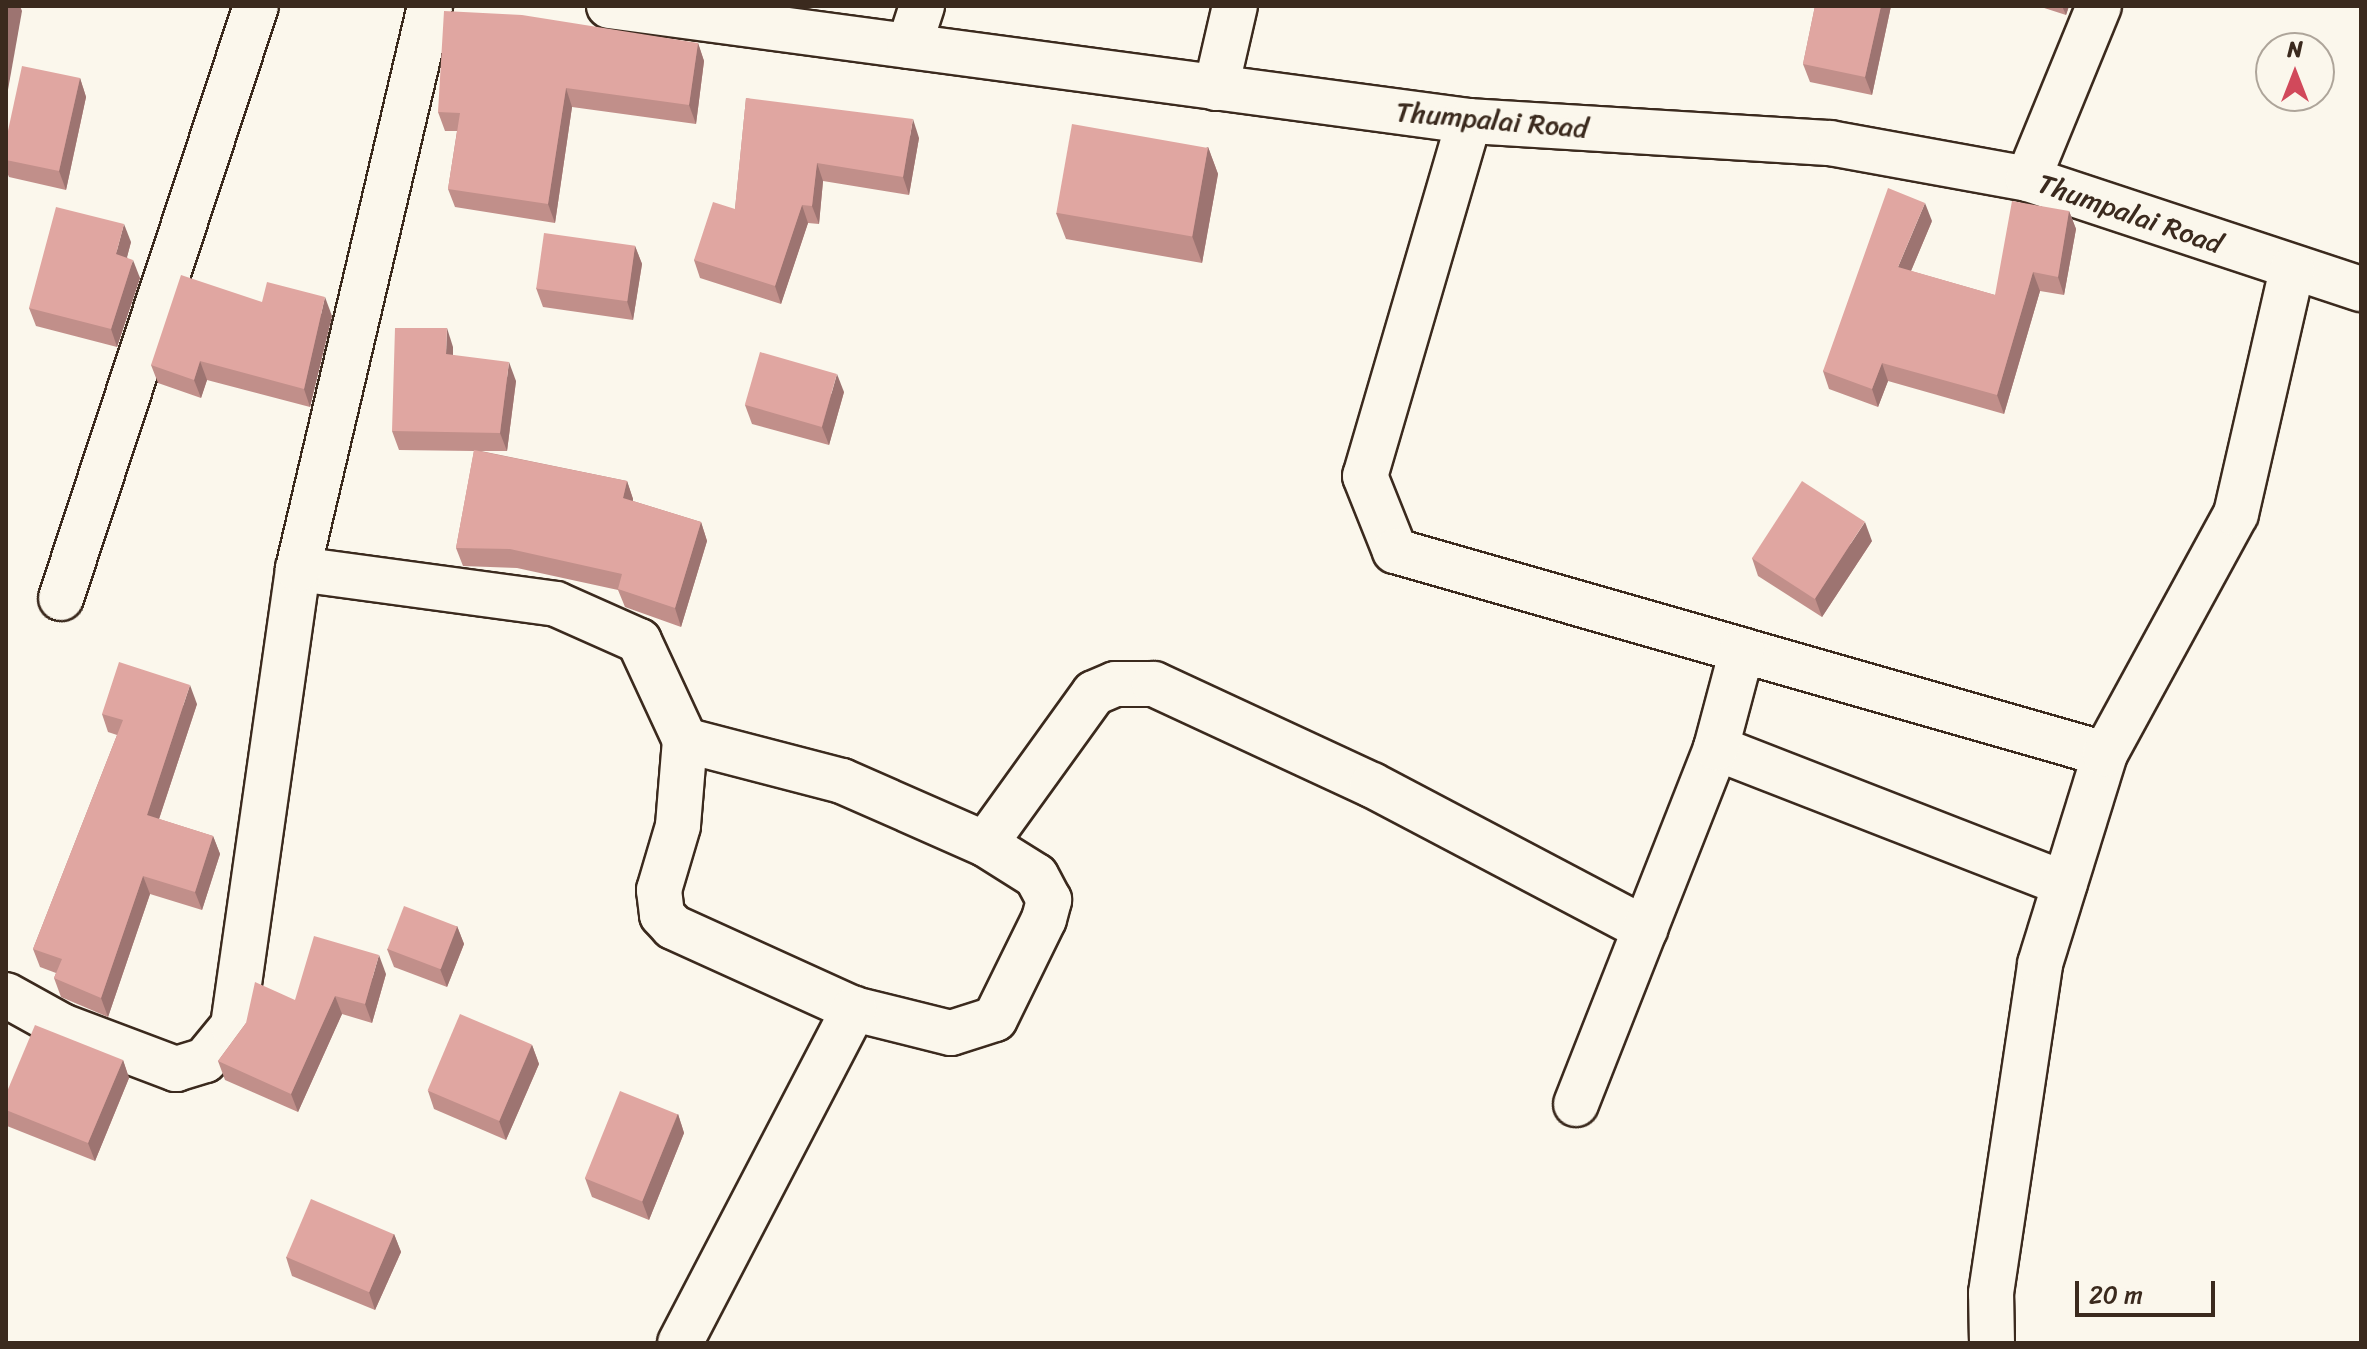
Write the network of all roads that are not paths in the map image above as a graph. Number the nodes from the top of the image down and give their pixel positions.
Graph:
1 (256, 6) edge
2 (430, 6) edge
3 (609, 6) edge
4 (1235, 6) edge
5 (2099, 6) edge
6 (915, 26) edge
7 (1216, 88) junction
8 (1469, 121) junction
9 (2028, 179) junction
10 (2292, 269) junction
11 (2361, 289) edge
12 (298, 569) junction
13 (61, 598) dead end
14 (1742, 650) junction
15 (685, 740) junction
16 (1716, 748) junction
17 (2105, 754) junction
18 (985, 844) junction
19 (2064, 884) junction
20 (1645, 929) junction
21 (6, 995) edge
22 (854, 1009) junction
23 (1576, 1104) dead end
24 (680, 1343) edge
25 (1992, 1343) edge

1 - 13 street
2 - 12 street
3 - 6 street, Thumpalai Road
4 - 7 street
5 - 9 street
6 - 7 street, Thumpalai Road
7 - 8 street, Thumpalai Road
8 - 9 street, Thumpalai Road
8 - 14 street
9 - 10 street, Thumpalai Road
10 - 11 street, Thumpalai Road
10 - 17 street
12 - 15 street
12 - 21 street
14 - 16 street
14 - 17 street
15 - 18 street
15 - 22 street
16 - 19 street
16 - 20 street
17 - 19 street
18 - 20 street
18 - 22 street
19 - 25 street
20 - 23 street
22 - 24 street

